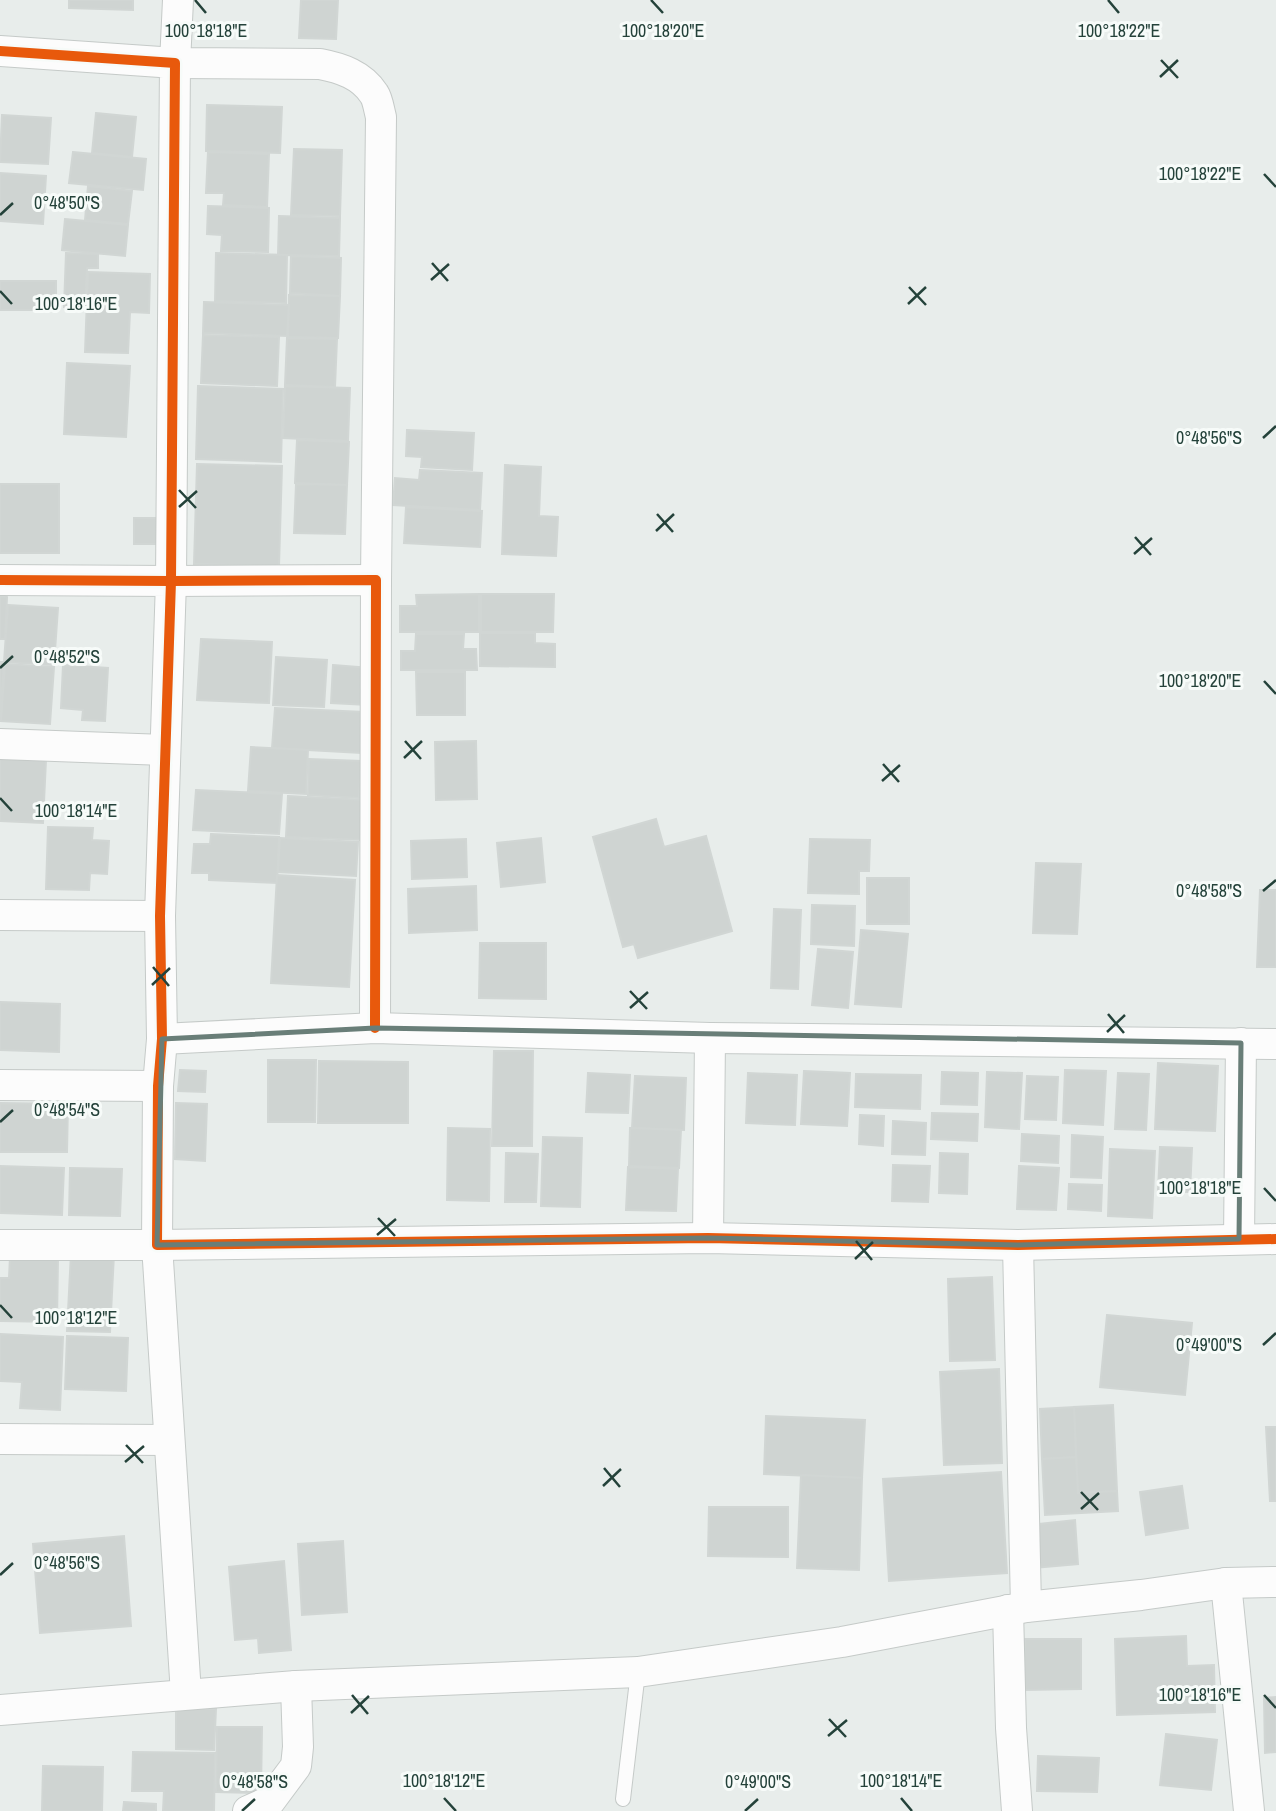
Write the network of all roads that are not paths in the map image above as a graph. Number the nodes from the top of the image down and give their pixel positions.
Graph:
1 (178, 0) edge
2 (0, 51) edge
3 (175, 63) junction
4 (0, 580) edge
5 (376, 580) junction
6 (171, 581) junction
7 (0, 744) edge
8 (165, 750) junction
9 (0, 915) edge
10 (160, 916) junction
11 (375, 1028) junction
12 (710, 1038) junction
13 (162, 1039) junction
14 (1241, 1043) junction
15 (1276, 1044) edge
16 (0, 1086) edge
17 (158, 1086) junction
18 (708, 1238) junction
19 (1240, 1239) junction
20 (1276, 1239) edge
21 (0, 1245) edge
22 (157, 1245) junction
23 (1018, 1245) junction
24 (0, 1439) edge
25 (169, 1440) junction
26 (1276, 1582) edge
27 (1226, 1583) junction
28 (1017, 1608) junction
29 (638, 1672) junction
30 (296, 1686) junction
31 (186, 1694) junction
32 (0, 1710) edge
33 (622, 1799) dead end
34 (248, 1811) edge
35 (1017, 1811) edge
36 (1249, 1811) edge

1 - 3 street
2 - 3 street
3 - 5 street
3 - 6 street
4 - 6 street
5 - 6 street
5 - 11 street
6 - 8 street
7 - 8 street
8 - 10 street
9 - 10 street
10 - 13 street
11 - 12 street
11 - 13 street
12 - 14 street
12 - 18 street
13 - 17 street
14 - 15 street
14 - 19 street
16 - 17 street
17 - 22 street
18 - 22 street
18 - 23 street
19 - 20 street
19 - 23 street
21 - 22 street
22 - 25 street
23 - 28 street
24 - 25 street
25 - 31 street
26 - 27 street
27 - 28 street
27 - 36 street
28 - 29 street
28 - 35 street
29 - 30 street
29 - 33 lane
30 - 31 street
30 - 34 street
31 - 32 street

